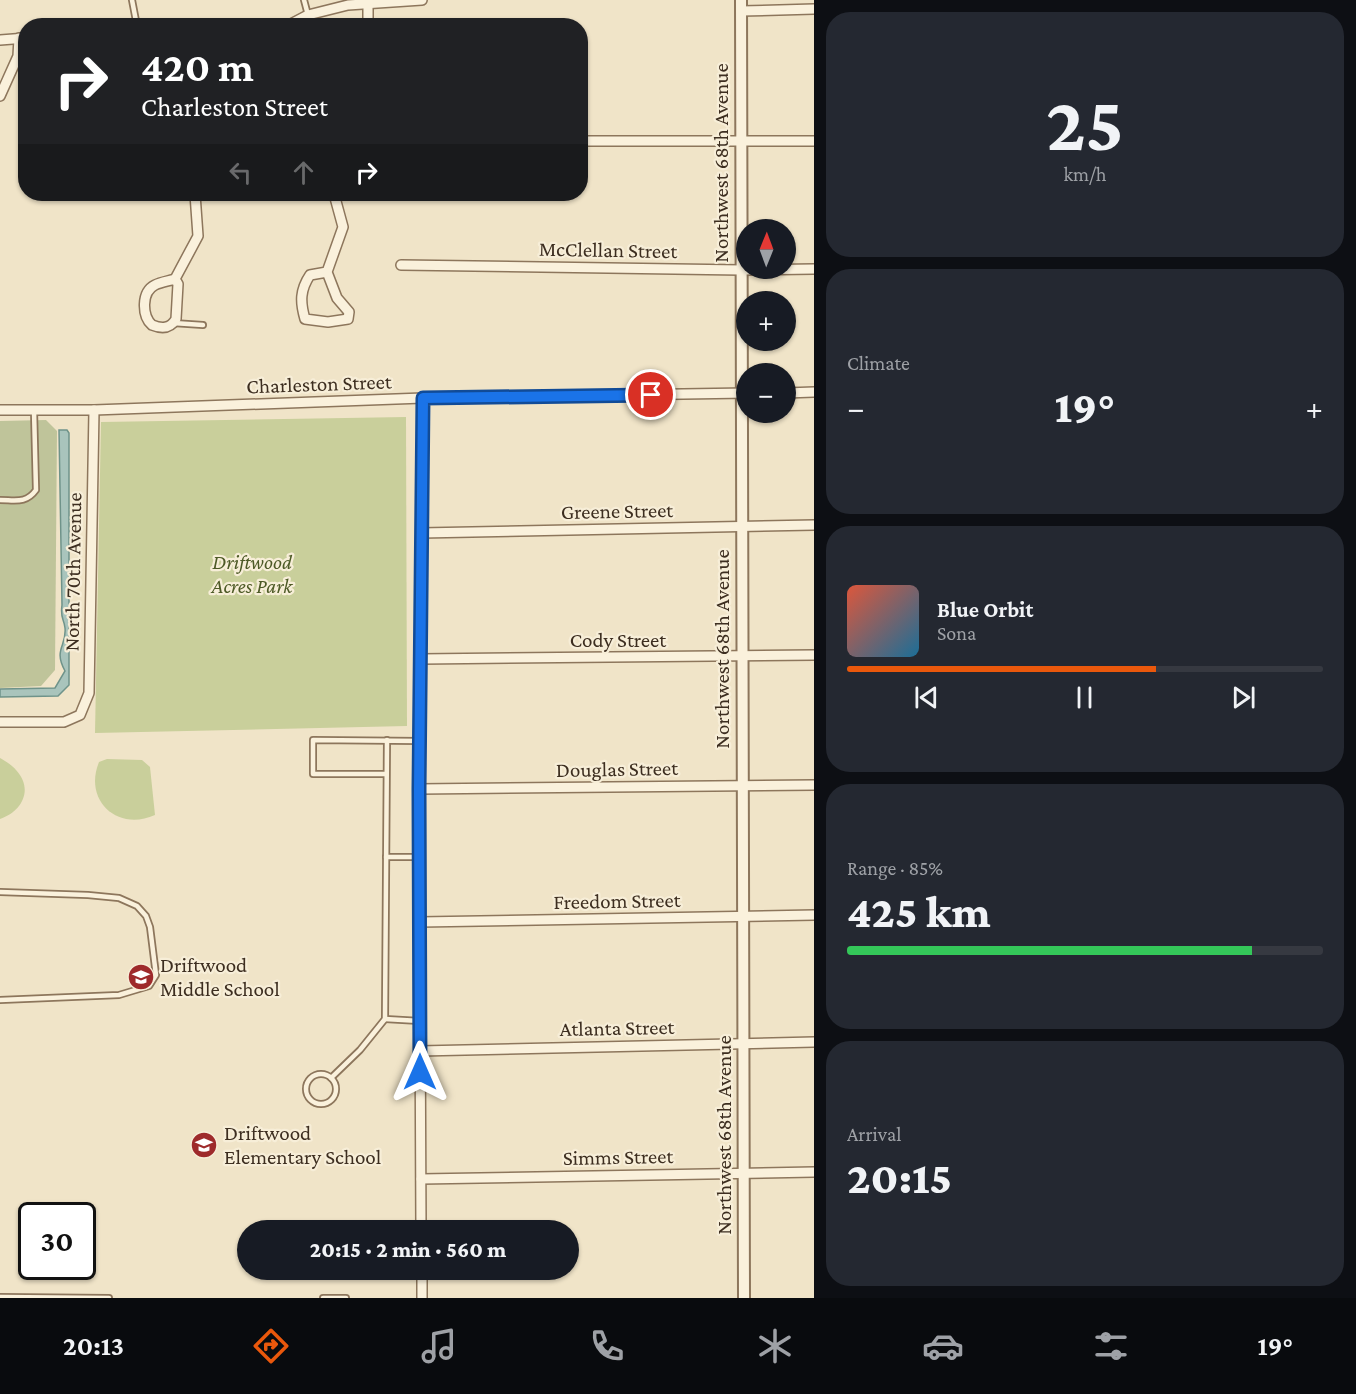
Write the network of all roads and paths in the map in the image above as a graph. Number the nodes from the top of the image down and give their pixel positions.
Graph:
1 (132, 0) edge
2 (304, 0) edge
3 (422, 0) edge
4 (368, 4) junction
5 (741, 5) edge
6 (814, 9) edge
7 (308, 15) junction
8 (135, 18) edge
9 (302, 18) edge
10 (368, 18) edge
11 (18, 38) edge
12 (0, 40) edge
13 (18, 56) edge
14 (0, 96) edge
15 (588, 141) edge
16 (814, 141) edge
17 (741, 142) junction
18 (196, 201) edge
19 (336, 201) edge
20 (741, 219) edge
21 (401, 265) dead end
22 (796, 269) edge
23 (814, 269) edge
24 (736, 270) edge
25 (327, 272) junction
26 (175, 279) junction
27 (741, 279) edge
28 (173, 323) junction
29 (203, 325) dead end
30 (744, 363) edge
31 (814, 392) edge
32 (736, 393) edge
33 (796, 393) edge
34 (423, 398) junction
35 (0, 410) edge
36 (34, 410) junction
37 (94, 410) junction
38 (744, 423) edge
39 (0, 500) edge
40 (814, 525) edge
41 (742, 527) junction
42 (421, 533) junction
43 (814, 655) edge
44 (742, 657) junction
45 (421, 659) junction
46 (0, 722) edge
47 (387, 740) junction
48 (420, 741) junction
49 (386, 774) junction
50 (814, 785) edge
51 (742, 786) junction
52 (419, 789) junction
53 (386, 857) junction
54 (419, 857) junction
55 (0, 892) edge
56 (814, 915) edge
57 (744, 917) junction
58 (420, 922) junction
59 (0, 1000) edge
60 (385, 1019) junction
61 (420, 1021) junction
62 (814, 1042) edge
63 (743, 1044) junction
64 (420, 1051) junction
65 (331, 1078) junction
66 (814, 1172) edge
67 (744, 1173) junction
68 (421, 1179) junction
69 (422, 1220) edge
70 (422, 1280) edge
71 (0, 1297) edge
72 (109, 1298) edge
73 (323, 1298) edge
74 (346, 1298) edge
75 (422, 1298) edge
76 (744, 1298) edge

1 - 8 lane
2 - 7 lane
3 - 4 street
4 - 7 street
4 - 10 street
5 - 6 street
5 - 17 street, Northwest 68th Avenue
7 - 9 street
11 - 12 street
13 - 14 street
15 - 17 street
16 - 17 street
17 - 20 street, Northwest 68th Avenue
18 - 26 street
19 - 25 street
21 - 24 street, McClellan Street
22 - 23 street, McClellan Street
25 - 25 street
26 - 28 street
26 - 28 street
27 - 30 street, Northwest 68th Avenue
28 - 29 lane
31 - 33 street
32 - 34 street, Charleston Street
34 - 37 street, Charleston Street
34 - 42 street
35 - 36 street, Charleston Street
36 - 37 street, Charleston Street
36 - 39 lane
37 - 46 street, North 70th Avenue
38 - 41 street, Northwest 68th Avenue
40 - 41 street, Greene Street
41 - 42 street, Greene Street
41 - 44 street, Northwest 68th Avenue
42 - 45 street
43 - 44 street, Cody Street
44 - 45 street, Cody Street
44 - 51 street, Northwest 68th Avenue
45 - 48 street
47 - 48 lane
47 - 49 lane
47 - 49 lane
48 - 52 street
49 - 53 lane
50 - 51 street, Douglas Street
51 - 52 street, Douglas Street
51 - 57 street, Northwest 68th Avenue
52 - 54 street
53 - 54 lane
53 - 60 lane
54 - 58 street
55 - 59 lane
56 - 57 street, Freedom Street
57 - 58 street, Freedom Street
57 - 63 street, Northwest 68th Avenue
58 - 61 street
60 - 61 lane
60 - 65 lane
61 - 64 street
62 - 63 street, Atlanta Street
63 - 64 street, Atlanta Street
63 - 67 street, Northwest 68th Avenue
64 - 68 street
65 - 65 lane
66 - 67 street, Simms Street
67 - 68 street, Simms Street
67 - 76 street, Northwest 68th Avenue
68 - 69 street
70 - 75 street
71 - 72 lane
73 - 74 lane

